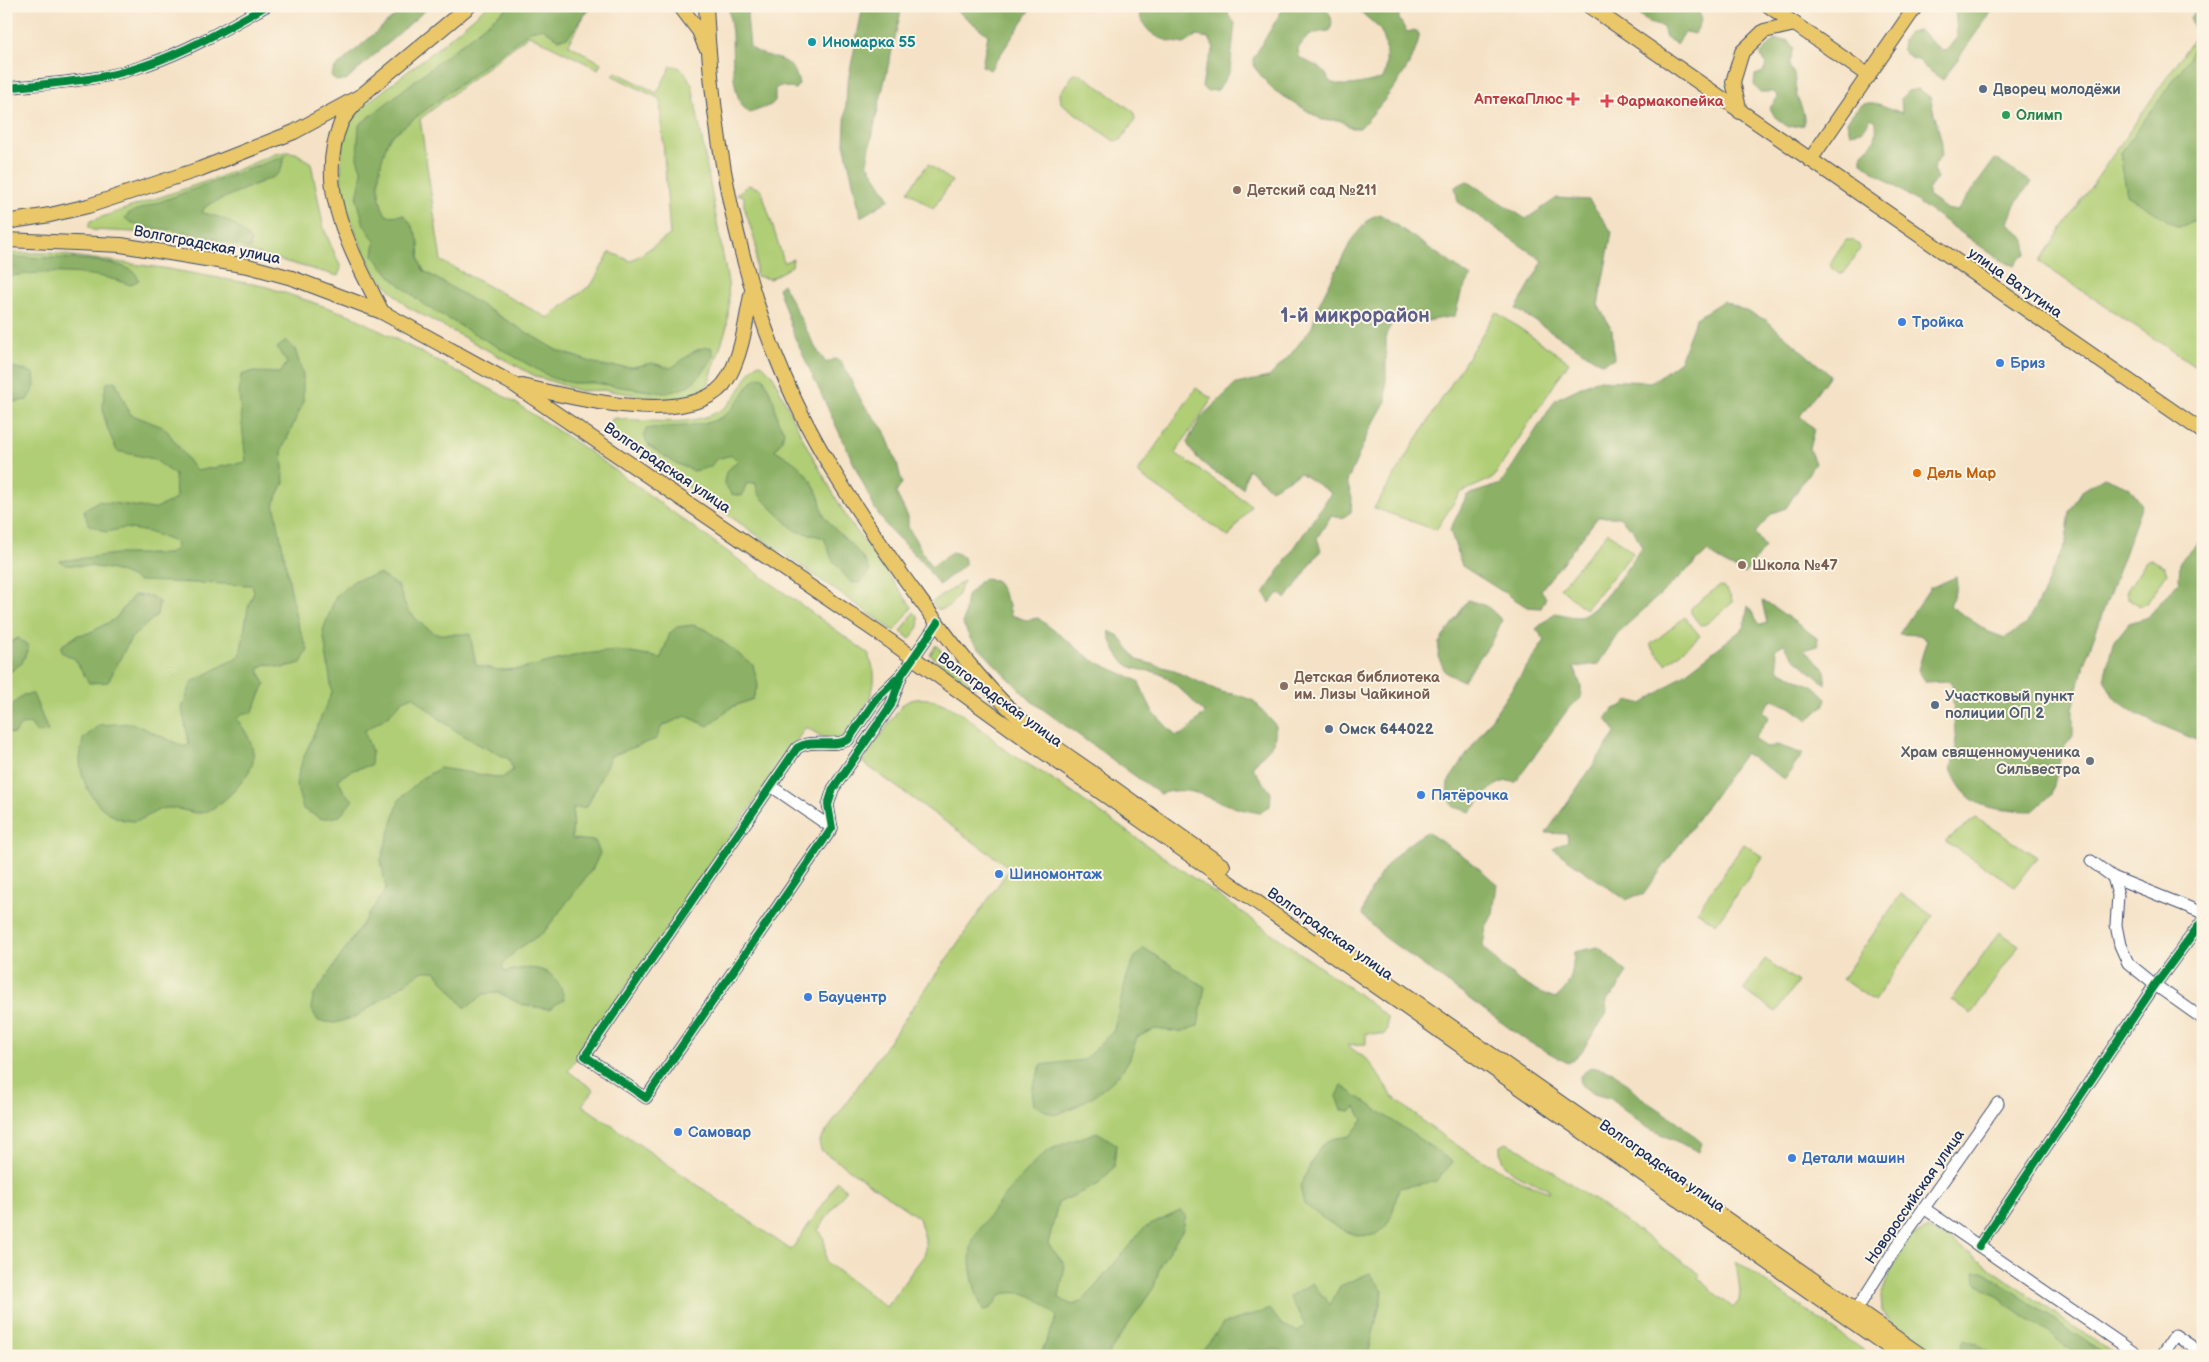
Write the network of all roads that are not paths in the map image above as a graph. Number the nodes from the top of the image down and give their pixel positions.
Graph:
1 (266, 6) edge
2 (469, 6) edge
3 (680, 6) edge
4 (706, 6) edge
5 (1589, 6) edge
6 (1769, 6) edge
7 (1916, 6) edge
8 (1794, 24) junction
9 (708, 54) junction
10 (1869, 76) junction
11 (6, 88) edge
12 (362, 95) junction
13 (1740, 112) junction
14 (1810, 160) junction
15 (6, 222) edge
16 (6, 240) edge
17 (752, 290) junction
18 (382, 312) junction
19 (514, 384) junction
20 (2203, 432) edge
21 (938, 622) junction
22 (914, 658) junction
23 (902, 674) junction
24 (771, 786) junction
25 (832, 828) junction
26 (2091, 861) dead end
27 (2113, 876) junction
28 (2203, 913) edge
29 (2203, 920) edge
30 (2155, 985) junction
31 (2203, 1019) edge
32 (1998, 1103) dead end
33 (1925, 1209) junction
34 (1979, 1246) junction
35 (1857, 1309) junction
36 (2203, 1354) edge
37 (1901, 1356) edge
38 (1922, 1356) edge
39 (2139, 1356) edge
40 (2161, 1356) edge

1 - 11 street
2 - 12 main road
3 - 9 main road
4 - 9 main road
5 - 13 main road, улица Ватутина
6 - 8 main road
7 - 10 main road
8 - 10 main road
8 - 13 main road
9 - 17 main road, Волгоградская улица
10 - 14 main road
12 - 15 main road
12 - 18 main road
13 - 14 main road, улица Ватутина
14 - 20 main road, улица Ватутина
16 - 18 main road, Волгоградская улица
17 - 19 main road
17 - 21 main road, Волгоградская улица
18 - 19 main road, Волгоградская улица
19 - 22 main road, Волгоградская улица
21 - 22 street
21 - 35 main road, Волгоградская улица
22 - 23 street
22 - 37 main road, Волгоградская улица
23 - 24 street
23 - 25 street
24 - 25 street
24 - 25 street
26 - 27 street
27 - 28 street
27 - 30 street
29 - 30 street
30 - 31 street
30 - 34 street
32 - 33 street, Новороссийская улица
33 - 34 street
33 - 35 street, Новороссийская улица
34 - 39 street
35 - 38 main road, Волгоградская улица
36 - 40 street

